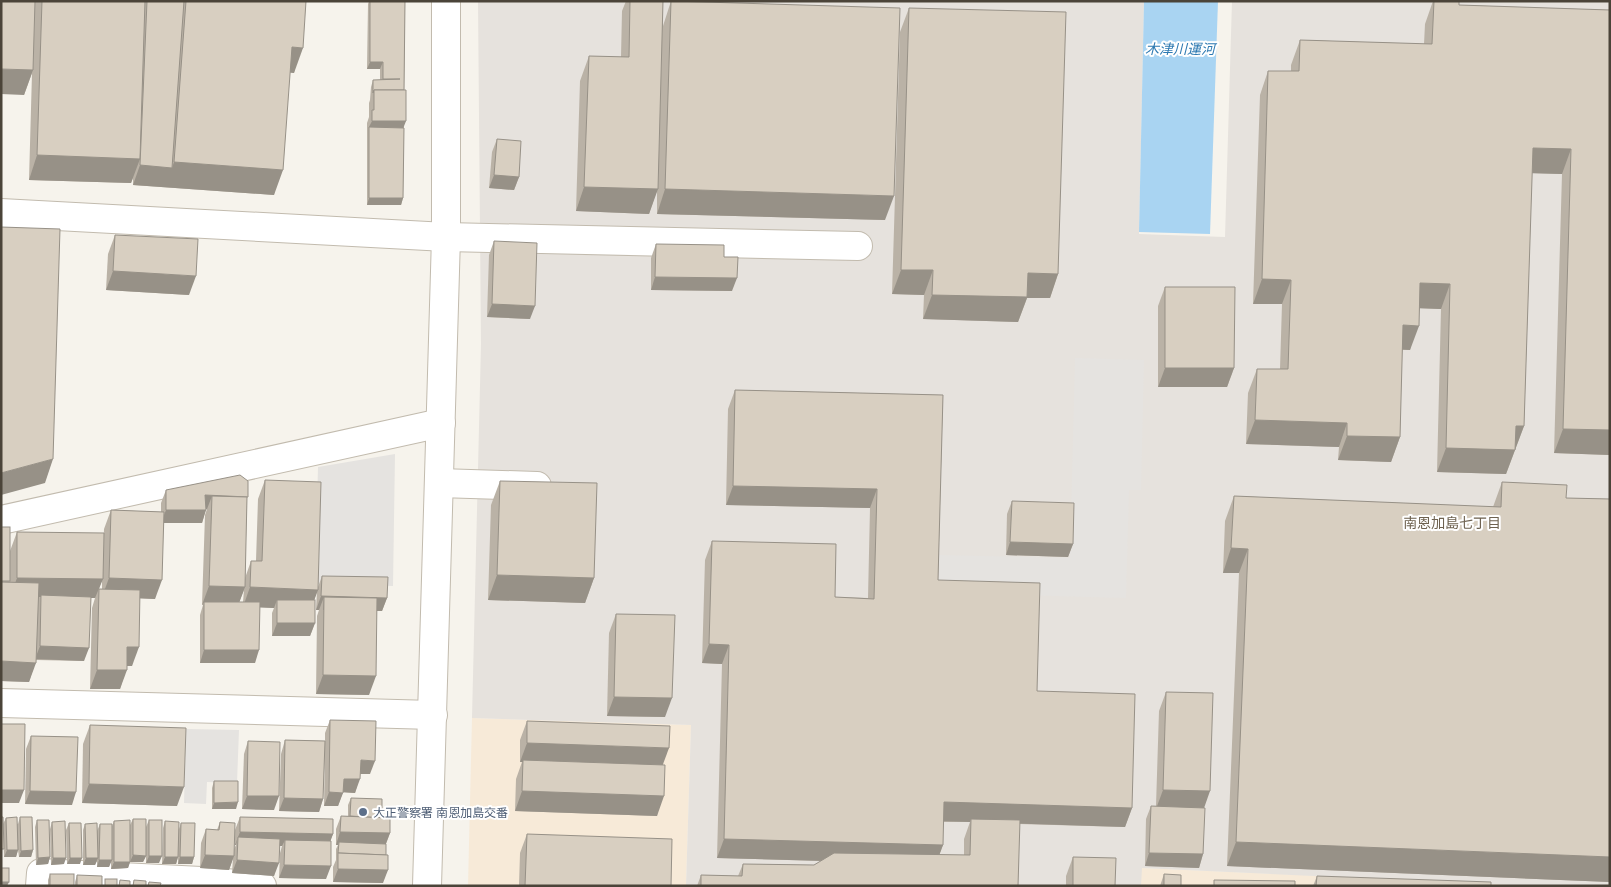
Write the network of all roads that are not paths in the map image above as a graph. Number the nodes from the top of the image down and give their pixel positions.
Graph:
1 (446, 1) edge
2 (1, 214) edge
3 (446, 236) junction
4 (858, 246) dead end
5 (441, 423) junction
6 (439, 483) junction
7 (566, 487) edge
8 (1, 520) edge
9 (1, 703) edge
10 (433, 715) junction
11 (221, 884) edge
12 (40, 886) edge
13 (262, 886) edge
14 (427, 886) edge

1 - 3 street
2 - 3 street
3 - 4 street
3 - 5 street
5 - 6 street
5 - 8 street
6 - 7 street
6 - 10 street
9 - 10 street
10 - 14 street
11 - 12 street
11 - 13 street

